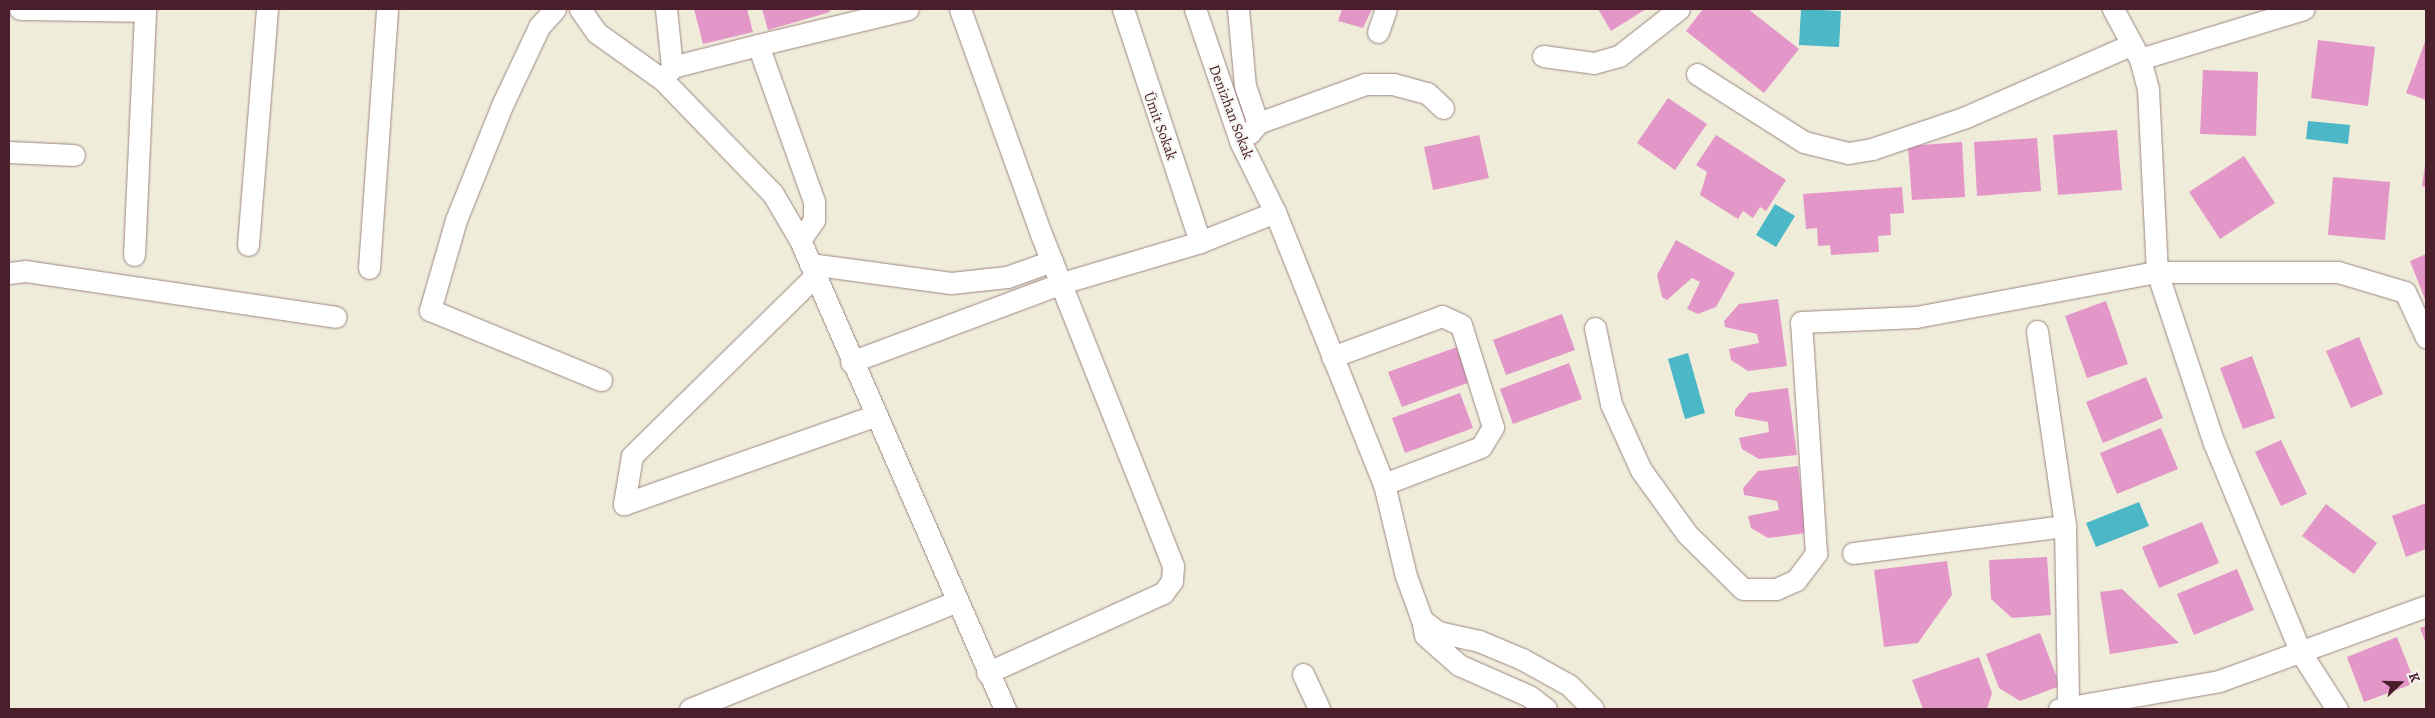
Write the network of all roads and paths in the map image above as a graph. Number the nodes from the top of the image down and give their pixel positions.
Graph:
1 (20, 9) edge
2 (267, 9) edge
3 (387, 9) edge
4 (555, 9) edge
5 (580, 9) edge
6 (666, 9) edge
7 (908, 9) edge
8 (960, 9) edge
9 (1123, 9) edge
10 (1195, 9) edge
11 (1238, 9) edge
12 (1386, 9) edge
13 (1679, 9) edge
14 (2113, 9) edge
15 (2304, 9) edge
16 (144, 10) edge
17 (1378, 32) dead end
18 (758, 44) junction
19 (2136, 52) junction
20 (1543, 56) dead end
21 (668, 74) junction
22 (1697, 74) dead end
23 (1443, 108) dead end
24 (1258, 123) junction
25 (1241, 143) junction
26 (9, 152) edge
27 (74, 155) dead end
28 (1275, 212) junction
29 (800, 240) junction
30 (1200, 242) junction
31 (248, 245) dead end
32 (134, 255) dead end
33 (1052, 261) junction
34 (369, 268) dead end
35 (812, 270) junction
36 (2157, 272) junction
37 (9, 273) edge
38 (1062, 283) junction
39 (336, 317) dead end
40 (1595, 328) dead end
41 (2037, 332) dead end
42 (2426, 337) edge
43 (1332, 356) junction
44 (850, 362) junction
45 (601, 380) dead end
46 (874, 416) junction
47 (1384, 484) junction
48 (2065, 526) junction
49 (1853, 554) dead end
50 (957, 601) junction
51 (2426, 606) edge
52 (1422, 620) junction
53 (2301, 653) junction
54 (987, 673) junction
55 (1303, 674) dead end
56 (2064, 708) edge
57 (690, 709) edge
58 (1005, 709) edge
59 (1319, 709) edge
60 (1546, 709) edge
61 (1592, 709) edge
62 (2337, 709) edge

1 - 16 street
2 - 31 street
3 - 34 street
4 - 45 street
5 - 21 street
6 - 21 street
7 - 18 street
8 - 33 street
9 - 30 street, Ümit Sokak
10 - 25 street, Denizhan Sokak
11 - 24 street
12 - 17 street
13 - 20 street
14 - 19 street
15 - 19 street
16 - 32 street
18 - 21 street
18 - 29 street
19 - 22 street
19 - 36 street
21 - 29 street
23 - 24 street
24 - 25 street
25 - 28 street, Denizhan Sokak
26 - 27 street
28 - 30 street
28 - 43 street, Denizhan Sokak
29 - 35 street
30 - 38 street
33 - 35 street
33 - 38 street
35 - 44 street
35 - 46 street
36 - 40 street
36 - 42 street
36 - 53 street
37 - 39 street
38 - 44 street
38 - 54 street
41 - 48 street
43 - 47 street, Denizhan Sokak
43 - 47 street
44 - 46 street
46 - 50 street
47 - 52 street, Denizhan Sokak
48 - 49 street
48 - 56 street
50 - 54 street
50 - 57 street
51 - 53 street
52 - 60 street, Denizhan Sokak
52 - 61 street
53 - 56 street
53 - 62 street
54 - 58 street
55 - 59 street

